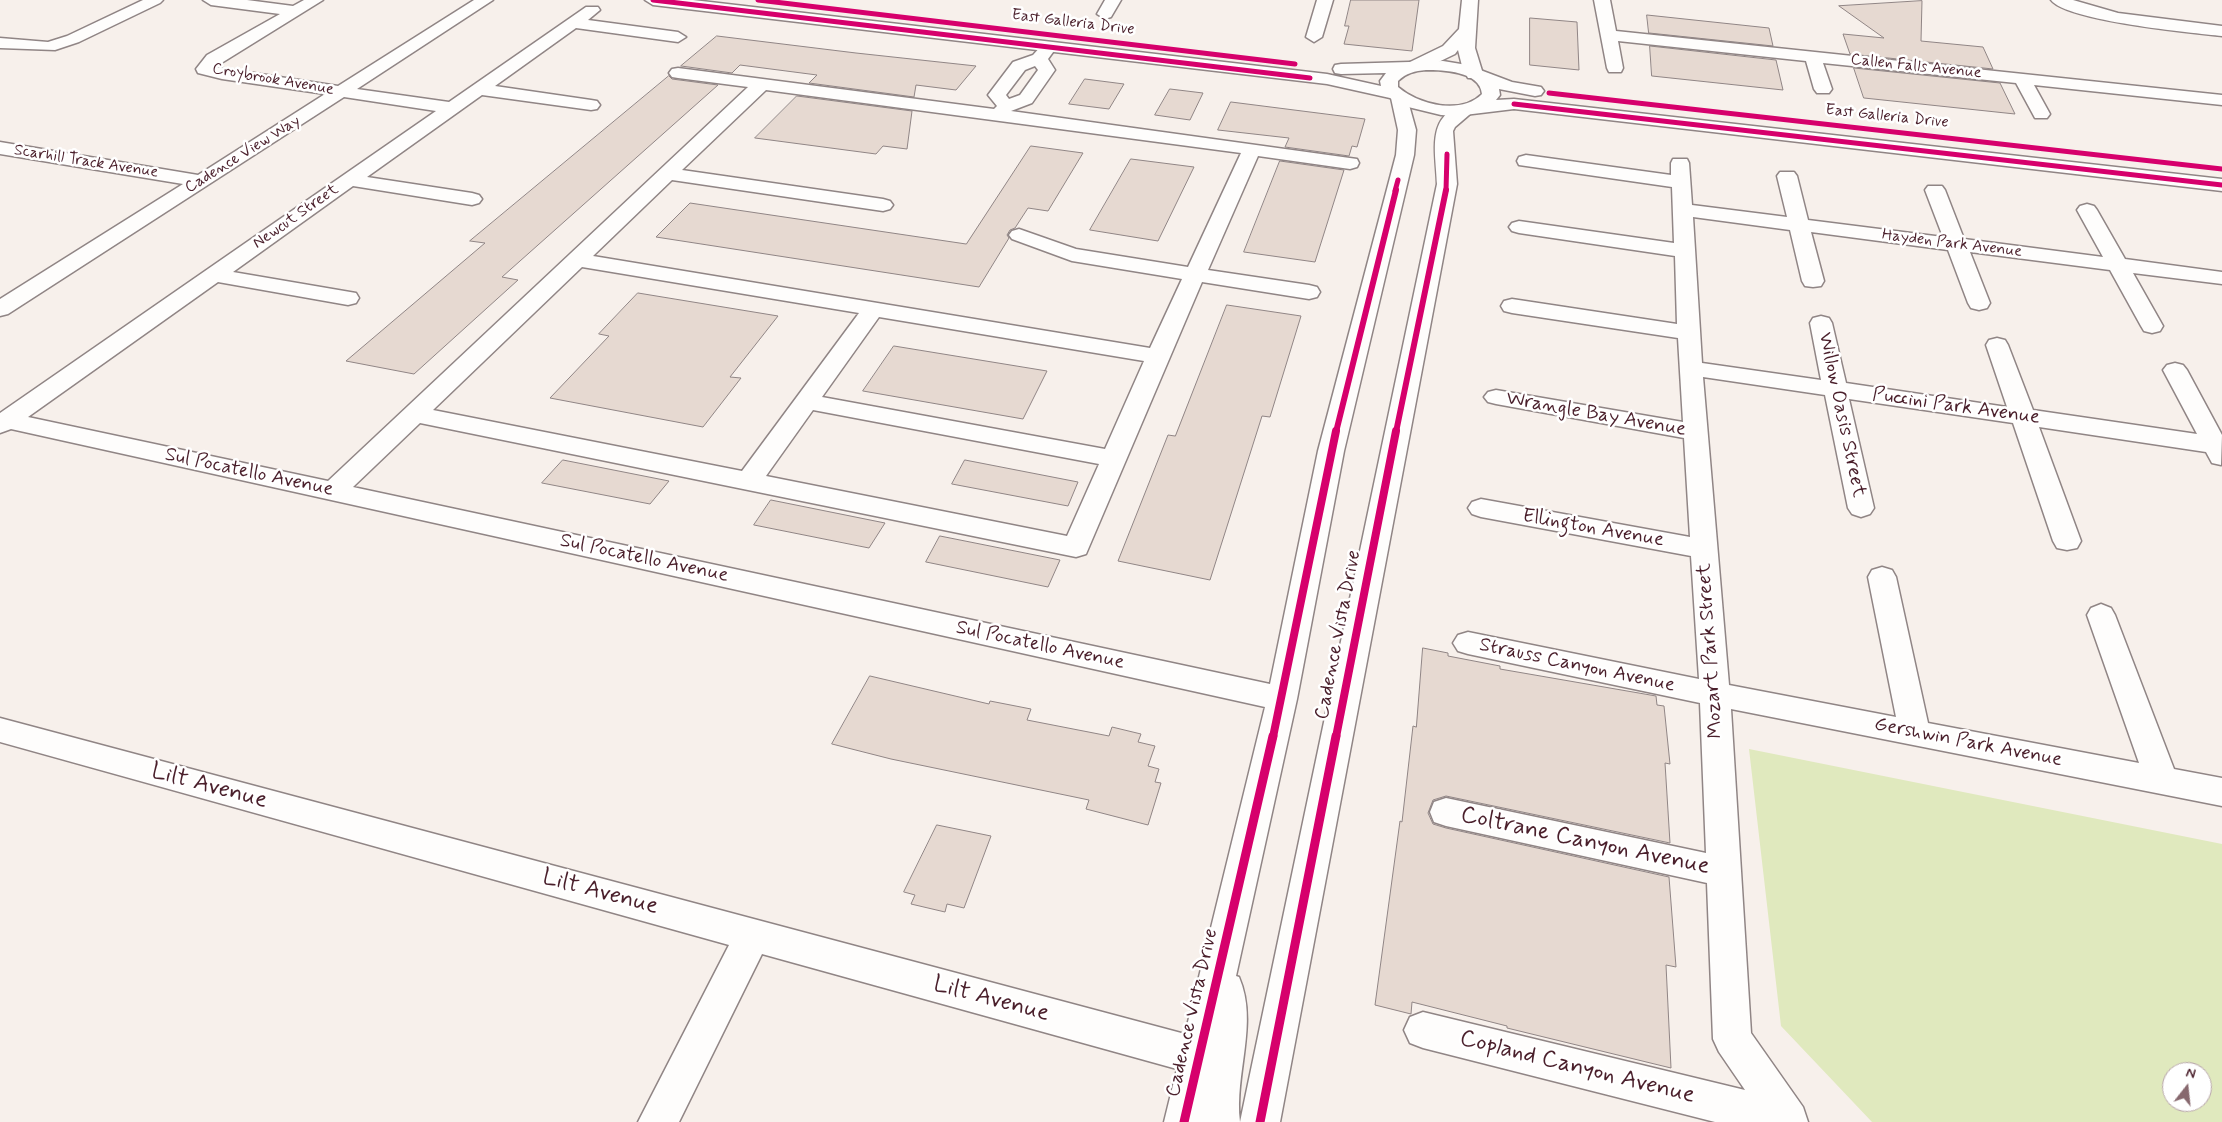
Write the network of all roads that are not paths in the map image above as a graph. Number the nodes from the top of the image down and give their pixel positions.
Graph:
1 (155, 0) edge
2 (211, 0) edge
3 (315, 0) edge
4 (485, 0) edge
5 (653, 0) edge
6 (758, 0) edge
7 (1325, 0) edge
8 (1470, 0) edge
9 (1602, 0) edge
10 (2059, 0) edge
11 (592, 10) dead end
12 (296, 11) junction
13 (572, 24) junction
14 (1468, 29) junction
15 (2222, 31) edge
16 (1610, 35) junction
17 (678, 37) dead end
18 (1314, 37) dead end
19 (0, 43) edge
20 (1044, 53) junction
21 (1813, 56) junction
22 (1412, 67) junction
23 (1615, 68) dead end
24 (678, 73) dead end
25 (1479, 76) junction
26 (2022, 79) junction
27 (761, 84) junction
28 (1823, 88) dead end
29 (478, 89) junction
30 (341, 92) junction
31 (1397, 96) junction
32 (2222, 100) edge
33 (591, 105) dead end
34 (452, 108) junction
35 (1471, 108) junction
36 (1003, 111) junction
37 (2041, 114) dead end
38 (0, 148) edge
39 (1252, 150) junction
40 (1526, 161) dead end
41 (1350, 163) dead end
42 (2222, 169) edge
43 (668, 174) junction
44 (1787, 176) dead end
45 (350, 180) junction
46 (201, 181) junction
47 (1681, 185) junction
48 (2222, 185) edge
49 (1934, 190) dead end
50 (472, 199) dead end
51 (883, 205) dead end
52 (2087, 210) dead end
53 (1799, 225) junction
54 (1519, 227) dead end
55 (1020, 235) dead end
56 (1956, 244) junction
57 (1685, 252) junction
58 (577, 260) junction
59 (2118, 265) junction
60 (1195, 274) junction
61 (213, 275) junction
62 (2222, 278) edge
63 (1813, 281) dead end
64 (1308, 292) dead end
65 (348, 298) dead end
66 (1979, 303) dead end
67 (1512, 306) dead end
68 (0, 309) edge
69 (873, 309) junction
70 (1821, 322) dead end
71 (2152, 326) dead end
72 (1689, 333) junction
73 (1997, 345) dead end
74 (1158, 356) junction
75 (1691, 368) junction
76 (2175, 370) dead end
77 (1835, 389) junction
78 (1496, 397) dead end
79 (806, 402) junction
80 (414, 414) junction
81 (2023, 416) junction
82 (4, 422) edge
83 (1696, 432) junction
84 (2219, 450) edge
85 (1114, 459) junction
86 (749, 481) junction
87 (333, 491) junction
88 (1481, 508) dead end
89 (1861, 508) dead end
90 (2067, 541) dead end
91 (1704, 549) junction
92 (1882, 577) dead end
93 (2101, 615) dead end
94 (1468, 643) dead end
95 (1715, 694) junction
96 (1282, 699) junction
97 (0, 730) edge
98 (1915, 733) junction
99 (2162, 781) junction
100 (2222, 792) edge
101 (1446, 812) dead end
102 (1724, 872) junction
103 (754, 935) junction
104 (1226, 943) junction
105 (1422, 1030) dead end
106 (1200, 1057) junction
107 (1789, 1121) edge
108 (658, 1122) edge
109 (1184, 1122) edge
110 (1220, 1122) edge
111 (1260, 1122) edge

1 - 19 street
2 - 12 street
3 - 12 street
4 - 30 street, Cadence View Way
5 - 20 street, East Galleria Drive
6 - 22 street, East Galleria Drive
7 - 18 street
8 - 14 street
9 - 16 street
10 - 15 street
11 - 13 street, Newcut Street
12 - 30 street, Croybrook Avenue
13 - 17 street
13 - 29 street, Newcut Street
14 - 22 street
14 - 25 street
16 - 21 street, Callen Falls Avenue
16 - 23 street
20 - 31 street, East Galleria Drive
20 - 36 street
20 - 36 street
21 - 26 street, Callen Falls Avenue
21 - 28 street
22 - 25 street, East Galleria Drive
22 - 31 street
24 - 27 street
25 - 35 street, Cadence Vista Drive
25 - 42 street, East Galleria Drive
26 - 32 street, Callen Falls Avenue
26 - 37 street
27 - 36 street
27 - 43 street
29 - 33 street
29 - 34 street, Newcut Street
30 - 34 street, Croybrook Avenue
30 - 46 street, Cadence View Way
31 - 35 street, East Galleria Drive
31 - 96 street, Cadence Vista Drive
34 - 45 street, Newcut Street
35 - 48 street, East Galleria Drive
35 - 111 street, Cadence Vista Drive
36 - 39 street
38 - 46 street, Scarhill Track Avenue
39 - 41 street
39 - 60 street
40 - 47 street, Hayden Park Avenue
43 - 51 street
43 - 58 street
44 - 53 street
45 - 50 street
45 - 61 street, Newcut Street
46 - 68 street, Cadence View Way
47 - 53 street, Hayden Park Avenue
47 - 57 street, Mozart Park Street
49 - 56 street
52 - 59 street
53 - 56 street, Hayden Park Avenue
53 - 63 street
54 - 57 street
55 - 60 street
56 - 59 street, Hayden Park Avenue
56 - 66 street
57 - 72 street, Mozart Park Street
58 - 69 street
58 - 80 street
59 - 62 street, Hayden Park Avenue
59 - 71 street
60 - 64 street
60 - 74 street
61 - 65 street
61 - 82 street, Newcut Street
67 - 72 street
69 - 74 street
69 - 79 street
70 - 77 street, Willow Oasis Street
72 - 75 street, Mozart Park Street
73 - 81 street
74 - 85 street
75 - 77 street, Puccini Park Avenue
75 - 83 street, Mozart Park Street
76 - 84 street
77 - 81 street, Puccini Park Avenue
77 - 89 street, Willow Oasis Street
78 - 83 street, Wrangle Bay Avenue
79 - 85 street
79 - 86 street
80 - 86 street
80 - 87 street
81 - 84 street, Puccini Park Avenue
81 - 90 street
82 - 87 street, Sul Pocatello Avenue
83 - 91 street, Mozart Park Street
85 - 86 street
87 - 96 street, Sul Pocatello Avenue
88 - 91 street, Ellington Avenue
91 - 95 street, Mozart Park Street
92 - 98 street
93 - 99 street
94 - 95 street, Strauss Canyon Avenue
95 - 98 street, Gershwin Park Avenue
95 - 102 street, Mozart Park Street
96 - 104 street, Cadence Vista Drive
97 - 103 street, Lilt Avenue
98 - 99 street, Gershwin Park Avenue
99 - 100 street, Gershwin Park Avenue
101 - 102 street, Coltrane Canyon Avenue
102 - 107 street, Mozart Park Street
103 - 106 street, Lilt Avenue
103 - 108 street
104 - 106 street, Cadence Vista Drive
104 - 110 street
105 - 107 street, Copland Canyon Avenue
106 - 109 street, Cadence Vista Drive

